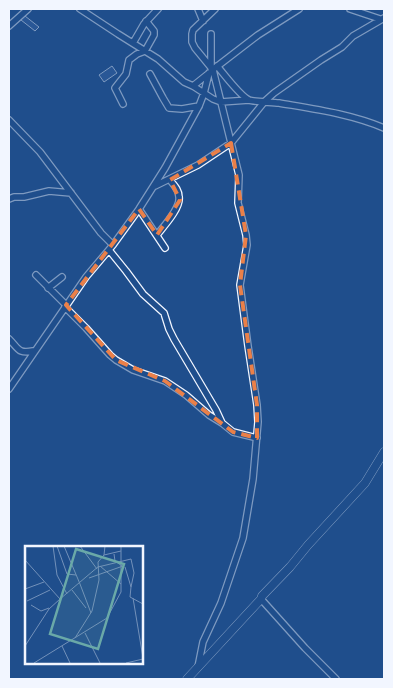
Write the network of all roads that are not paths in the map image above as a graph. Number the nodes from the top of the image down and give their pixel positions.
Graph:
1 (28, 9) edge
2 (80, 9) edge
3 (158, 9) edge
4 (198, 9) edge
5 (215, 9) edge
6 (299, 9) edge
7 (350, 9) edge
8 (382, 19) edge
9 (203, 20) junction
10 (146, 21) junction
11 (9, 26) edge
12 (211, 34) dead end
13 (133, 43) junction
14 (145, 50) junction
15 (212, 69) junction
16 (150, 74) dead end
17 (193, 86) junction
18 (204, 93) junction
19 (249, 100) junction
20 (265, 101) junction
21 (221, 102) junction
22 (123, 104) dead end
23 (199, 106) junction
24 (9, 120) edge
25 (384, 128) edge
26 (231, 142) junction
27 (170, 180) junction
28 (153, 187) junction
29 (71, 193) junction
30 (9, 199) edge
31 (139, 209) junction
32 (157, 235) junction
33 (111, 248) junction
34 (165, 248) dead end
35 (36, 275) dead end
36 (62, 277) dead end
37 (48, 288) junction
38 (65, 306) junction
39 (9, 339) edge
40 (33, 351) junction
41 (9, 388) edge
42 (222, 423) junction
43 (257, 438) junction
44 (384, 452) edge
45 (261, 599) junction
46 (197, 669) junction
47 (187, 679) edge
48 (336, 679) edge

1 - 11 street
2 - 13 street
3 - 10 street
4 - 9 street
5 - 9 street
6 - 15 street
7 - 8 street
8 - 20 street
9 - 15 street
10 - 13 street
10 - 14 street
12 - 15 street
13 - 14 street
14 - 17 street
14 - 22 street
15 - 17 street
15 - 18 street
15 - 19 street
15 - 21 street
16 - 23 street
17 - 18 street
18 - 21 street
18 - 23 street
19 - 20 street
19 - 21 street
20 - 25 street
20 - 26 street
21 - 26 street
23 - 28 street
24 - 29 street
26 - 27 street
26 - 43 street
27 - 28 street
27 - 32 street
28 - 31 street
29 - 30 street
29 - 33 street
31 - 32 street
31 - 33 street
32 - 34 street
33 - 38 street
33 - 42 street
35 - 37 street
36 - 37 street
37 - 38 street
38 - 40 street
38 - 42 street
39 - 40 street
40 - 41 street
42 - 43 street
43 - 46 street
44 - 45 street
45 - 46 street
45 - 48 street
46 - 47 street

